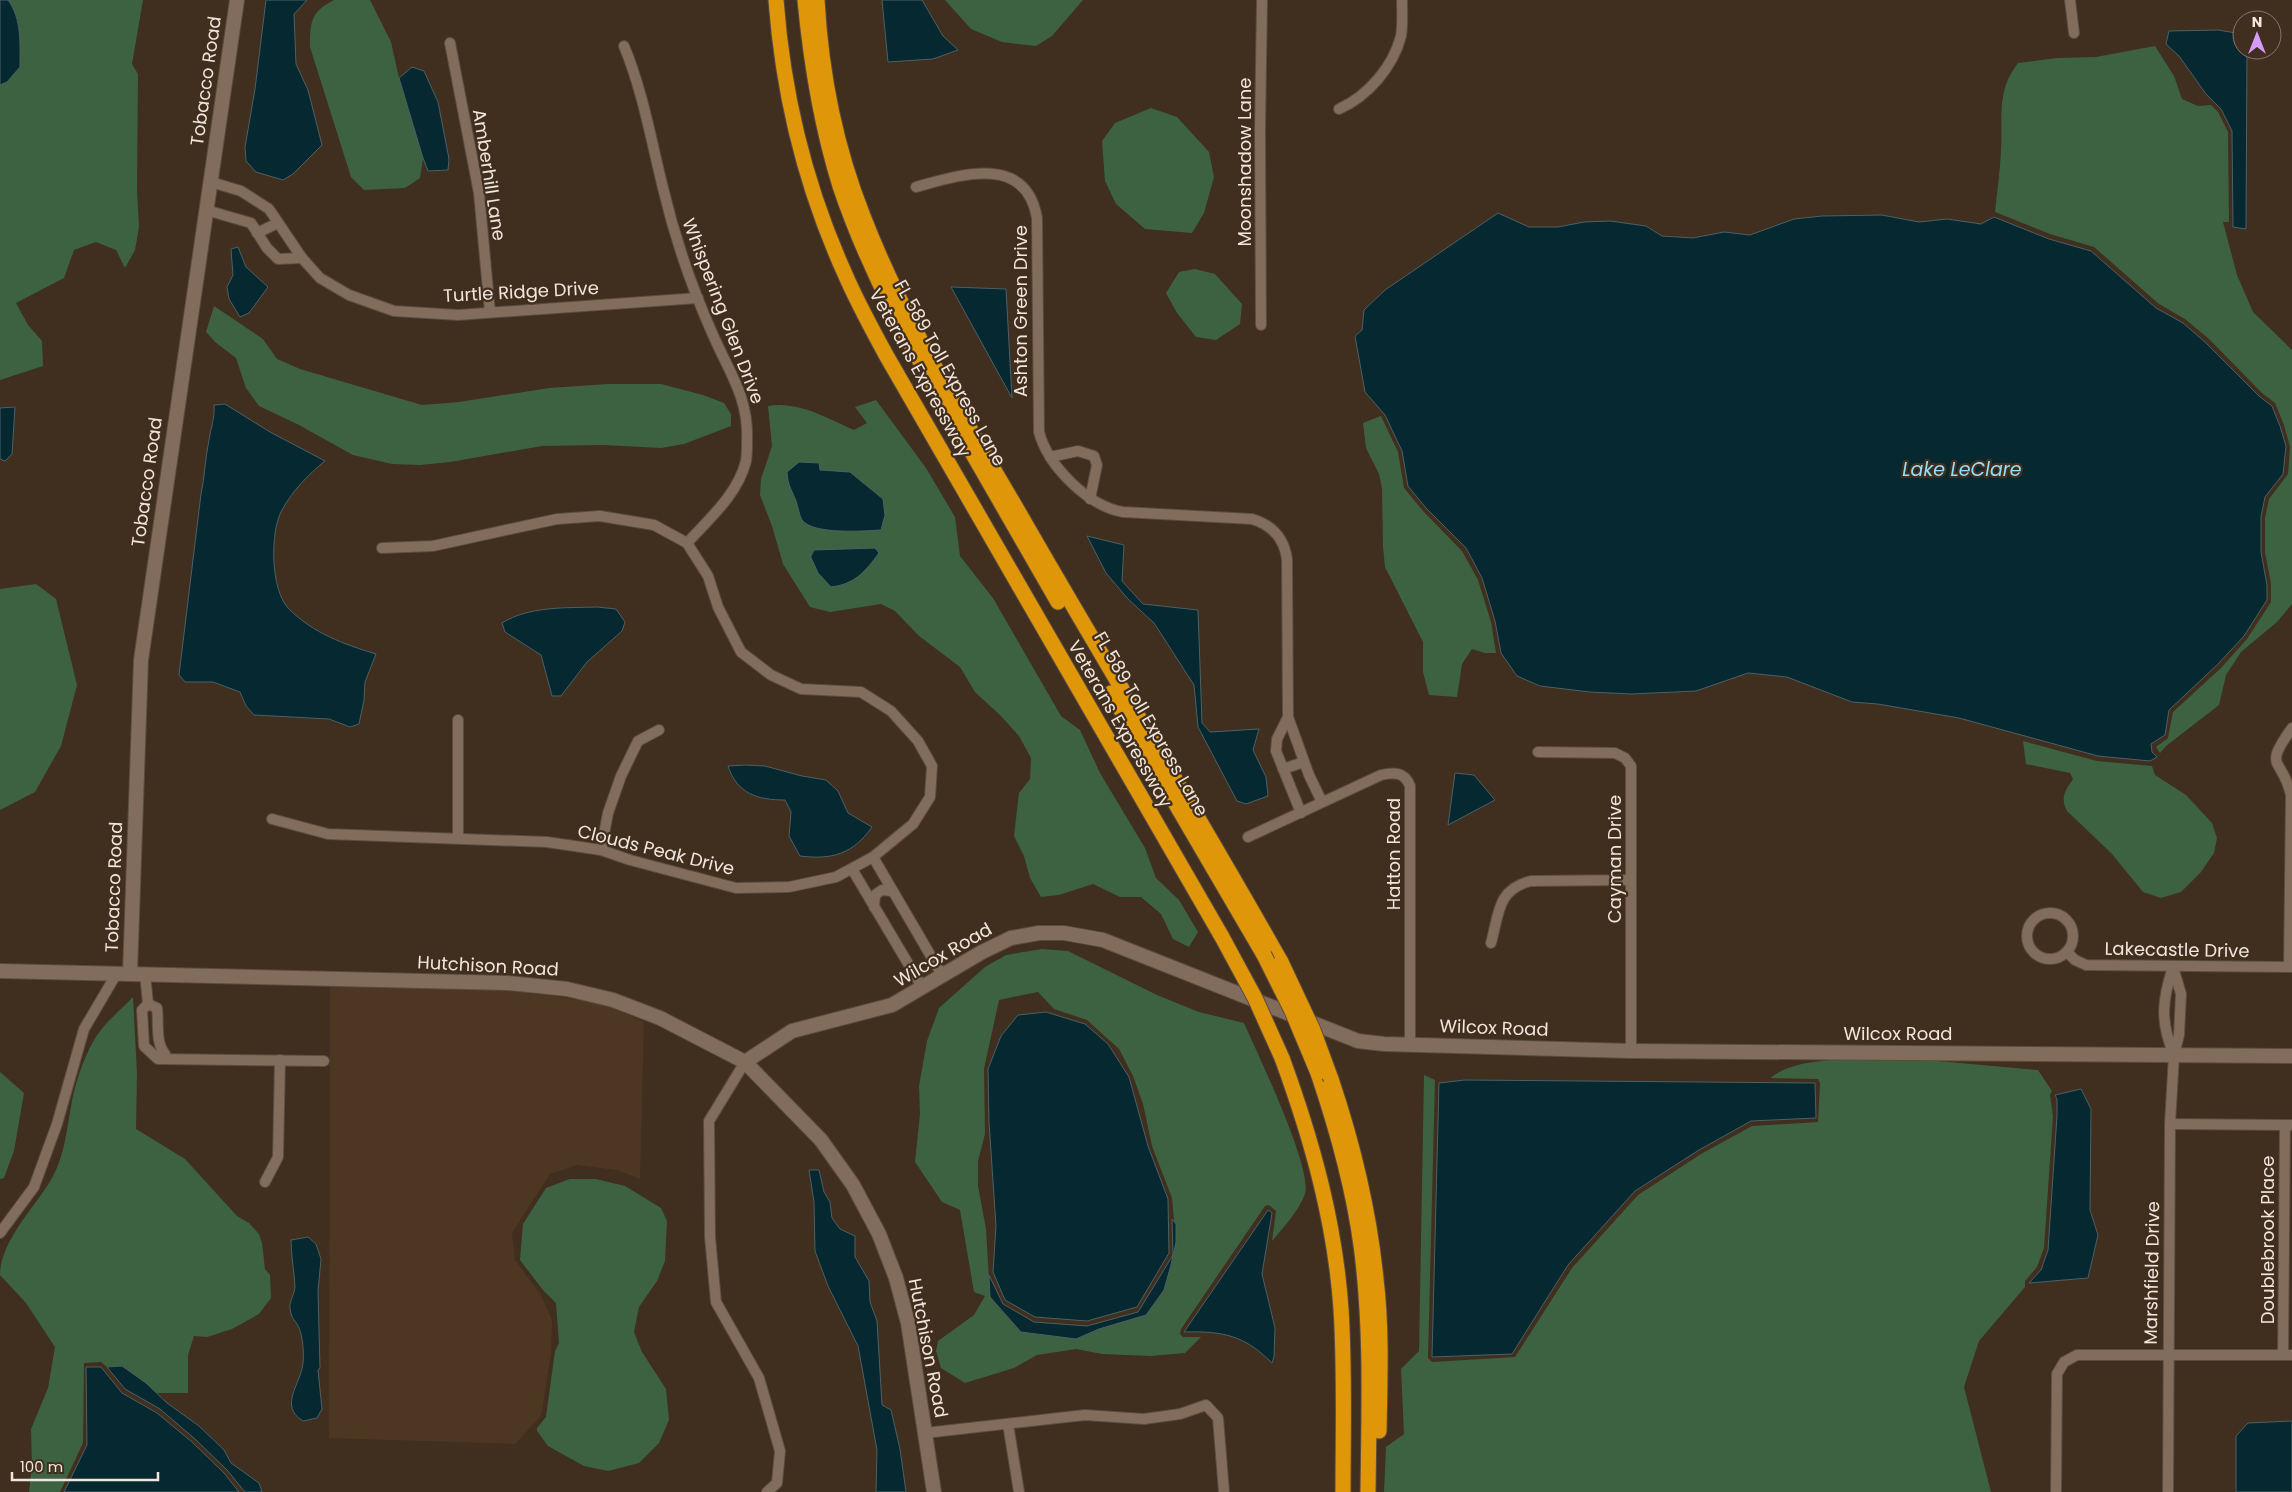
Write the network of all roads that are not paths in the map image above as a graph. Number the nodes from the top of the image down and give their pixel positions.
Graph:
1 (237, 0) edge
2 (776, 0) edge
3 (805, 0) edge
4 (817, 0) edge
5 (1262, 0) edge
6 (1402, 0) edge
7 (2070, 0) edge
8 (2074, 33) dead end
9 (450, 43) dead end
10 (624, 46) dead end
11 (1339, 108) dead end
12 (211, 182) junction
13 (916, 187) dead end
14 (206, 210) junction
15 (278, 222) junction
16 (257, 233) junction
17 (302, 258) junction
18 (698, 298) junction
19 (490, 312) junction
20 (1261, 325) dead end
21 (1050, 457) junction
22 (1090, 499) junction
23 (687, 543) junction
24 (382, 548) dead end
25 (1288, 716) junction
26 (458, 720) dead end
27 (2292, 728) edge
28 (659, 730) dead end
29 (1538, 752) dead end
30 (1304, 762) junction
31 (1283, 769) junction
32 (1322, 802) junction
33 (2291, 809) edge
34 (1301, 812) junction
35 (272, 819) dead end
36 (1248, 837) dead end
37 (458, 838) junction
38 (601, 850) junction
39 (873, 857) junction
40 (852, 869) junction
41 (1631, 880) junction
42 (891, 891) junction
43 (874, 907) junction
44 (1491, 944) dead end
45 (2067, 952) junction
46 (2173, 967) junction
47 (2291, 967) edge
48 (0, 971) edge
49 (123, 973) junction
50 (145, 973) junction
51 (942, 975) junction
52 (922, 987) junction
53 (148, 1004) junction
54 (159, 1020) junction
55 (143, 1021) junction
56 (1410, 1044) junction
57 (1631, 1051) junction
58 (2174, 1055) junction
59 (2292, 1056) edge
60 (164, 1057) junction
61 (280, 1060) junction
62 (324, 1061) dead end
63 (745, 1062) junction
64 (1324, 1076) junction
65 (2170, 1124) junction
66 (2288, 1125) edge
67 (265, 1182) dead end
68 (0, 1233) edge
69 (2168, 1355) junction
70 (2288, 1355) edge
71 (1008, 1424) junction
72 (926, 1433) junction
73 (767, 1492) edge
74 (934, 1492) edge
75 (1019, 1492) edge
76 (1224, 1492) edge
77 (1342, 1492) edge
78 (1368, 1492) edge
79 (1379, 1492) edge
80 (2056, 1492) edge
81 (2168, 1492) edge

1 - 12 street, Tobacco Road
2 - 77 highway, Veterans Expressway, bridge
3 - 64 highway, FL 589 Toll Express Lane, bridge
4 - 64 highway, Veterans Expressway, bridge
5 - 20 street, Moonshadow Lane
6 - 11 street
7 - 8 street
9 - 19 street, Amberhill Lane
10 - 18 street, Whispering Glen Drive
12 - 14 street, Tobacco Road
12 - 15 street, Turtle Ridge Drive
13 - 21 street, Ashton Green Drive
14 - 16 street
14 - 49 street, Tobacco Road
15 - 16 street
15 - 17 street, Turtle Ridge Drive
16 - 17 street
17 - 19 street, Turtle Ridge Drive
18 - 19 street, Turtle Ridge Drive
18 - 23 street, Whispering Glen Drive
21 - 22 street, Ashton Green Drive
21 - 22 street
22 - 25 street, Ashton Green Drive
23 - 24 street, Clouds Peak Drive
23 - 39 street, Clouds Peak Drive
25 - 30 street, Ashton Green Drive
25 - 31 street, Ashton Green Drive
26 - 37 street
27 - 33 street
28 - 38 street
29 - 41 street, Cayman Drive
30 - 31 street
30 - 32 street, Ashton Green Drive
31 - 34 street, Ashton Green Drive
32 - 34 street, Hatton Road
32 - 56 street, Hatton Road
33 - 47 street
34 - 36 street, Hatton Road
35 - 37 street, Clouds Peak Drive
37 - 38 street, Clouds Peak Drive
38 - 40 street, Clouds Peak Drive
39 - 40 street, Clouds Peak Drive
39 - 42 street
40 - 43 street
41 - 44 street
41 - 57 street, Cayman Drive
42 - 43 street
42 - 51 street
43 - 52 street
45 - 45 street
45 - 46 street, Lakecastle Drive
46 - 47 street, Lakecastle Drive
46 - 58 street, Marshfield Drive
46 - 58 street, Marshfield Drive
48 - 49 street, Hutchison Road
49 - 50 street, Hutchison Road
49 - 68 street, Tobacco Road
50 - 53 street
50 - 63 street, Hutchison Road
51 - 52 street, Wilcox Road
51 - 56 street, Wilcox Road
52 - 63 street, Wilcox Road
53 - 54 street
53 - 55 street
54 - 55 street
54 - 60 street
55 - 60 street
56 - 57 street, Wilcox Road
57 - 58 street, Wilcox Road
58 - 59 street, Wilcox Road
58 - 65 street, Marshfield Drive
60 - 61 street
61 - 62 street
61 - 67 street
63 - 72 street, Hutchison Road
63 - 73 street
64 - 78 highway, FL 589 Toll Express Lane
64 - 79 highway, Veterans Expressway
65 - 66 street
65 - 69 street, Marshfield Drive
66 - 70 street, Doublebrook Place
69 - 70 street
69 - 80 street
69 - 81 street, Marshfield Drive
71 - 72 street
71 - 75 street
71 - 76 street
72 - 74 street, Hutchison Road

